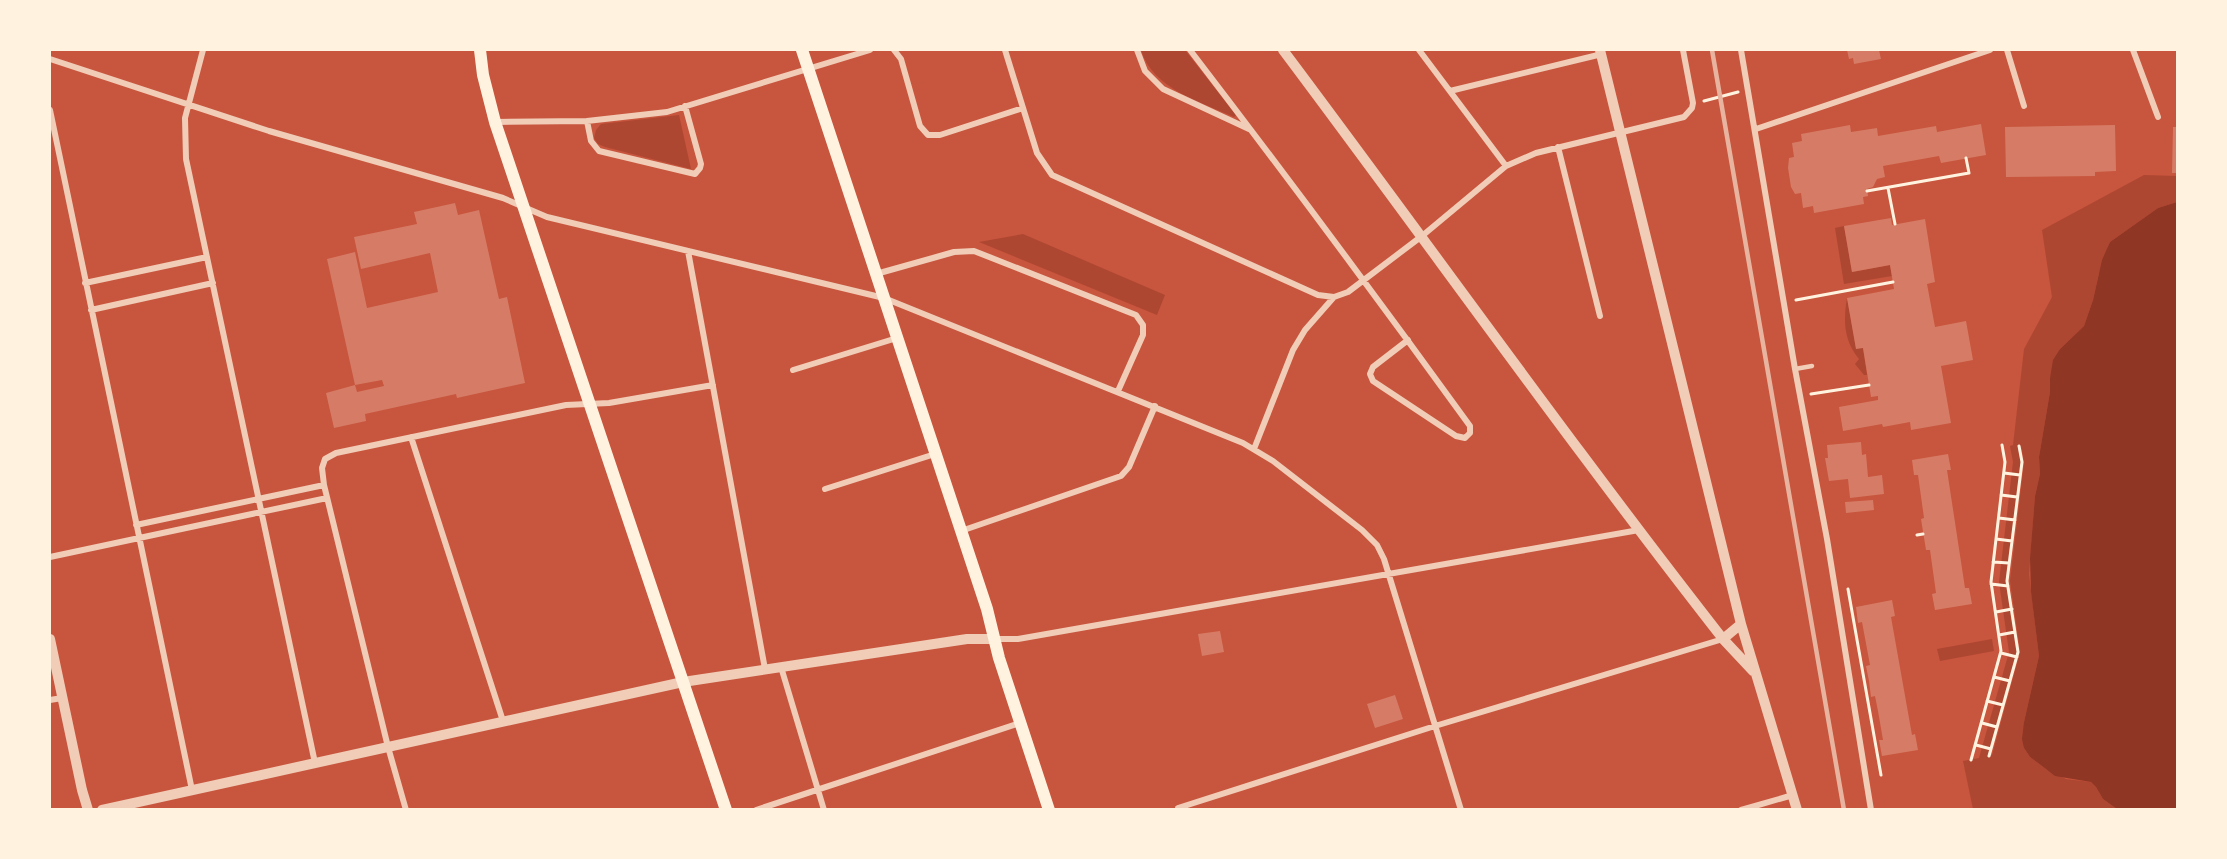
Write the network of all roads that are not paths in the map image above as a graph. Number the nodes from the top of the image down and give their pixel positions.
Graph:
1 (203, 50) edge
2 (480, 50) edge
3 (802, 50) edge
4 (870, 50) edge
5 (894, 50) edge
6 (1005, 50) edge
7 (1137, 50) edge
8 (1190, 50) edge
9 (1283, 50) edge
10 (1419, 50) edge
11 (1683, 50) edge
12 (1741, 50) edge
13 (1990, 50) edge
14 (2007, 50) edge
15 (2133, 50) edge
16 (1601, 52) edge
17 (50, 58) edge
18 (808, 68) junction
19 (1450, 91) junction
20 (188, 104) junction
21 (685, 106) junction
22 (2024, 106) dead end
23 (1023, 108) junction
24 (50, 110) edge
25 (2158, 117) dead end
26 (587, 121) junction
27 (495, 122) junction
28 (1756, 129) junction
29 (1251, 130) junction
30 (1622, 132) junction
31 (1558, 147) junction
32 (1506, 166) junction
33 (523, 207) junction
34 (1422, 236) junction
35 (688, 250) junction
36 (207, 256) junction
37 (876, 274) junction
38 (1363, 280) junction
39 (85, 283) junction
40 (213, 283) junction
41 (1334, 297) junction
42 (884, 298) junction
43 (91, 310) junction
44 (1600, 316) dead end
45 (897, 338) junction
46 (1408, 340) junction
47 (1812, 366) dead end
48 (1794, 369) junction
49 (793, 370) dead end
50 (713, 385) junction
51 (1118, 391) junction
52 (589, 404) junction
53 (1155, 406) junction
54 (411, 437) junction
55 (1254, 448) junction
56 (936, 454) junction
57 (324, 485) junction
58 (825, 489) dead end
59 (327, 498) junction
60 (259, 500) junction
61 (261, 512) junction
62 (136, 525) junction
63 (1640, 530) junction
64 (961, 531) junction
65 (139, 538) junction
66 (50, 557) edge
67 (1388, 574) junction
68 (1741, 624) junction
69 (50, 639) edge
70 (994, 639) junction
71 (1723, 639) junction
72 (780, 666) junction
73 (765, 669) junction
74 (1754, 672) junction
75 (683, 682) junction
76 (62, 698) junction
77 (50, 700) edge
78 (503, 721) junction
79 (1020, 723) junction
80 (1435, 726) junction
81 (388, 747) junction
82 (315, 763) junction
83 (818, 789) junction
84 (192, 790) junction
85 (1792, 795) junction
86 (1178, 808) dead end
87 (88, 810) edge
88 (102, 810) edge
89 (406, 810) edge
90 (726, 810) edge
91 (756, 810) edge
92 (824, 810) edge
93 (1049, 810) edge
94 (1461, 810) edge
95 (1741, 810) edge
96 (1797, 810) edge
97 (1871, 810) edge

1 - 20 street
2 - 27 main road
3 - 18 main road
4 - 18 street
5 - 23 street
6 - 23 street
7 - 29 street
8 - 29 street
9 - 34 street
10 - 19 street
11 - 30 street
12 - 28 street
13 - 28 street
14 - 22 street
15 - 25 street
16 - 19 street
16 - 30 street
17 - 20 street
18 - 21 street
18 - 37 main road
19 - 32 street
20 - 33 street
20 - 36 street
21 - 26 street
21 - 26 street
23 - 41 street
24 - 39 street
26 - 27 street
27 - 33 main road
28 - 48 street
29 - 38 street
30 - 31 street
30 - 68 street
31 - 32 street
31 - 44 street
32 - 34 street
33 - 35 street
33 - 52 main road
34 - 38 street
34 - 63 street
35 - 42 street
35 - 50 street
36 - 39 street
36 - 40 street
37 - 42 main road
37 - 51 street
38 - 41 street
38 - 46 street
39 - 43 street
40 - 43 street
40 - 60 street
41 - 55 street
42 - 45 main road
42 - 51 street
43 - 62 street
45 - 49 street
45 - 56 main road
46 - 46 street
47 - 48 lane
48 - 97 street
50 - 52 street
50 - 73 street
51 - 53 street
52 - 54 street
52 - 75 main road
53 - 55 street
53 - 64 street
54 - 57 street
54 - 78 street
55 - 67 street
56 - 58 street
56 - 64 main road
57 - 59 street
57 - 60 street
59 - 61 street
59 - 81 street
60 - 61 street
60 - 62 street
61 - 65 street
61 - 82 street
62 - 65 street
63 - 67 street
63 - 71 street
64 - 70 main road
65 - 66 street
65 - 84 street
67 - 70 street
67 - 80 street
68 - 71 street
68 - 74 street
69 - 76 street
70 - 72 street
70 - 79 main road
71 - 74 street
71 - 80 street
72 - 73 street
72 - 83 street
73 - 75 street
74 - 85 street
75 - 78 street
75 - 90 main road
76 - 77 street
76 - 87 street
78 - 81 street
79 - 83 street
79 - 93 main road
80 - 86 street
80 - 94 street
81 - 82 street
81 - 89 street
82 - 84 street
83 - 91 street
83 - 92 street
84 - 88 street
85 - 95 street
85 - 96 street

